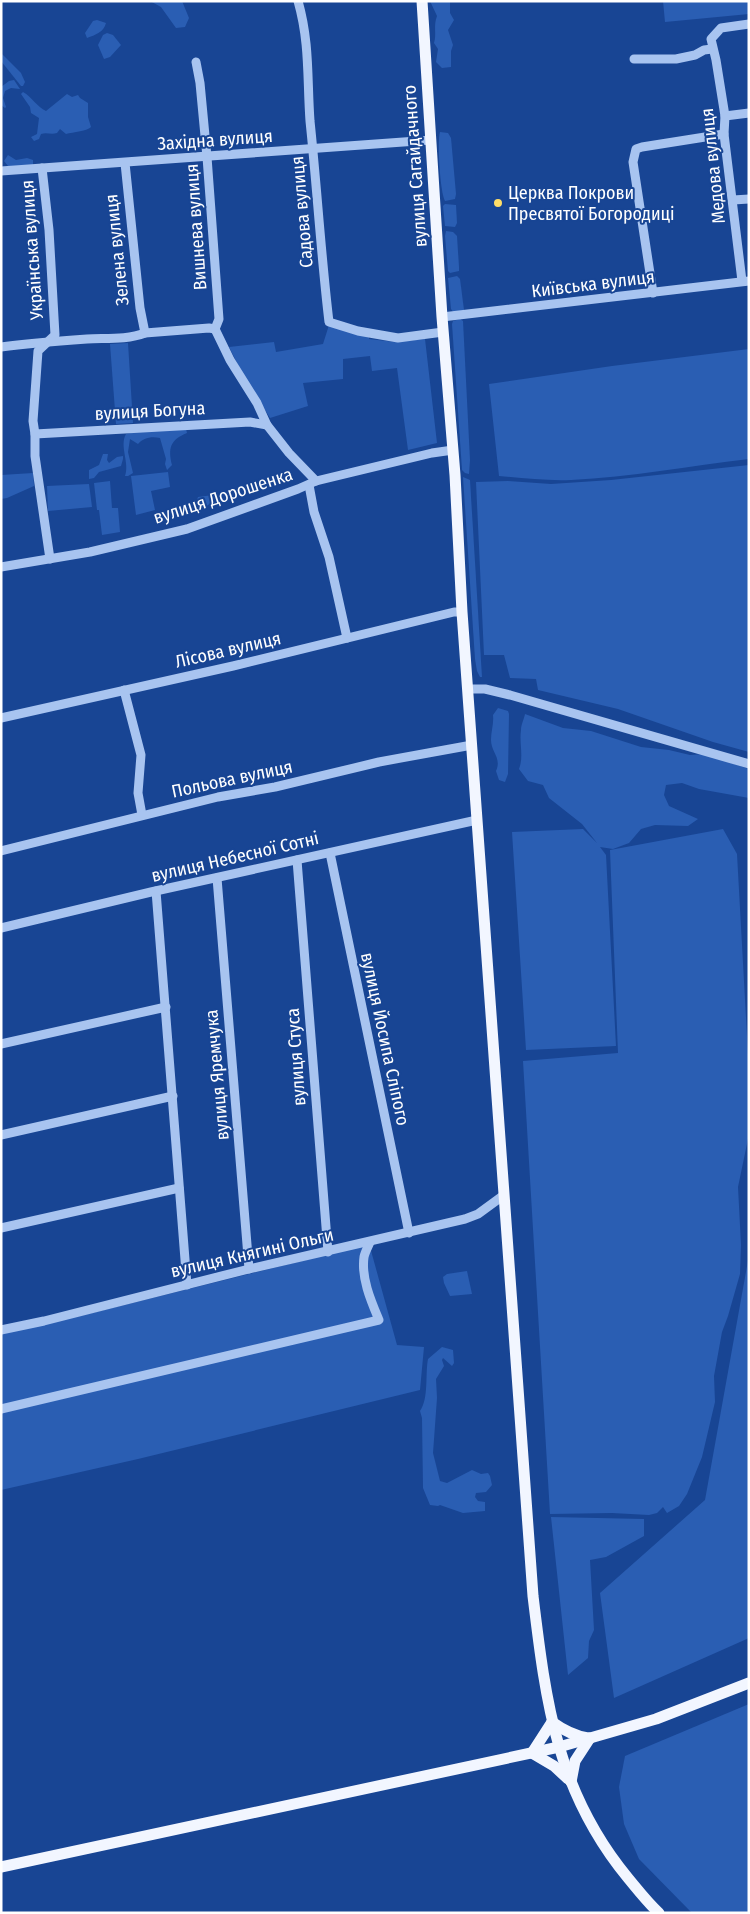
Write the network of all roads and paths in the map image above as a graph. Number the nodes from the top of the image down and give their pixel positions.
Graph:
1 (298, 1) edge
2 (422, 1) edge
3 (749, 24) edge
4 (712, 49) junction
5 (634, 59) dead end
6 (196, 62) dead end
7 (749, 113) edge
8 (725, 116) junction
9 (724, 134) junction
10 (430, 140) junction
11 (314, 149) junction
12 (207, 157) junction
13 (125, 163) junction
14 (42, 168) junction
15 (1, 171) edge
16 (749, 199) edge
17 (733, 200) junction
18 (746, 281) edge
19 (653, 293) junction
20 (442, 317) junction
21 (215, 329) junction
22 (443, 331) junction
23 (145, 333) junction
24 (48, 342) junction
25 (1, 347) edge
26 (267, 426) junction
27 (35, 434) junction
28 (453, 450) junction
29 (313, 483) junction
30 (50, 559) junction
31 (1, 567) edge
32 (462, 612) junction
33 (347, 638) junction
34 (468, 688) junction
35 (124, 690) junction
36 (1, 718) edge
37 (472, 745) junction
38 (749, 764) edge
39 (142, 815) junction
40 (477, 820) junction
41 (1, 851) edge
42 (330, 853) junction
43 (297, 860) junction
44 (217, 878) junction
45 (156, 891) junction
46 (1, 928) edge
47 (166, 1007) junction
48 (1, 1044) edge
49 (173, 1096) junction
50 (1, 1135) edge
51 (179, 1188) junction
52 (504, 1195) junction
53 (1, 1228) edge
54 (409, 1233) junction
55 (370, 1242) junction
56 (328, 1252) junction
57 (249, 1269) junction
58 (187, 1285) junction
59 (1, 1330) edge
60 (1, 1410) edge
61 (749, 1684) edge
62 (552, 1722) junction
63 (590, 1738) junction
64 (559, 1747) junction
65 (532, 1753) junction
66 (571, 1782) junction
67 (1, 1867) edge
68 (659, 1913) edge

1 - 11 street, Садова вулиця
2 - 10 main road, вулиця Сагайдачного
3 - 4 street
4 - 5 street
4 - 8 street, Медова вулиця
6 - 12 street, Вишнева вулиця
7 - 8 street
8 - 9 street, Медова вулиця
9 - 17 street, Медова вулиця
9 - 19 street
10 - 11 street, Західна вулиця
10 - 20 main road, вулиця Сагайдачного
11 - 12 street, Західна вулиця
11 - 22 street, Садова вулиця
12 - 13 street, Західна вулиця
12 - 21 street, Вишнева вулиця
13 - 14 street, Західна вулиця
13 - 23 street, Зелена вулиця
14 - 15 street, Західна вулиця
14 - 24 street, Українська вулиця
16 - 17 street
17 - 18 street, Медова вулиця
18 - 19 street, Київська вулиця
19 - 20 street, Київська вулиця
20 - 22 main road, вулиця Сагайдачного
21 - 23 street
21 - 26 street
22 - 28 main road, вулиця Сагайдачного
23 - 24 street
24 - 25 street
24 - 27 street, Українська вулиця
26 - 27 street, вулиця Богуна
26 - 29 street
27 - 30 street, Українська вулиця
28 - 29 street, вулиця Дорошенка
28 - 32 main road, вулиця Сагайдачного
29 - 30 street, вулиця Дорошенка
29 - 33 street
30 - 31 street, вулиця Дорошенка
32 - 33 street, Лісова вулиця
32 - 34 main road, вулиця Сагайдачного
33 - 35 street, Лісова вулиця
34 - 37 main road, вулиця Сагайдачного
34 - 38 street
35 - 36 street, Лісова вулиця
35 - 39 street
37 - 39 street, Польова вулиця
37 - 40 main road, вулиця Сагайдачного
39 - 41 street, Польова вулиця
40 - 42 street, вулиця Небесної Сотні
40 - 52 main road, вулиця Сагайдачного
42 - 43 street, вулиця Небесної Сотні
42 - 54 street, вулиця Йосипа Сліпого
43 - 44 street, вулиця Небесної Сотні
43 - 56 street, вулиця Стуса
44 - 45 street, вулиця Небесної Сотні
44 - 57 street, вулиця Яремчука
45 - 46 street, вулиця Небесної Сотні
45 - 47 street
47 - 48 street
47 - 49 street
49 - 50 street
49 - 51 street
51 - 53 street
51 - 58 street
52 - 54 street, вулиця Княгині Ольги
52 - 62 main road, вулиця Сагайдачного
54 - 55 street, вулиця Княгині Ольги
55 - 56 street, вулиця Княгині Ольги
55 - 60 street
56 - 57 street, вулиця Княгині Ольги
57 - 58 street, вулиця Княгині Ольги
58 - 59 street, вулиця Княгині Ольги
61 - 63 main road
62 - 63 main road
62 - 64 main road, вулиця Сагайдачного
62 - 65 main road
63 - 64 main road
63 - 66 main road
64 - 65 main road
64 - 66 main road, вулиця Сагайдачного
65 - 66 main road
65 - 67 main road
66 - 68 main road, вулиця Сагайдачного

